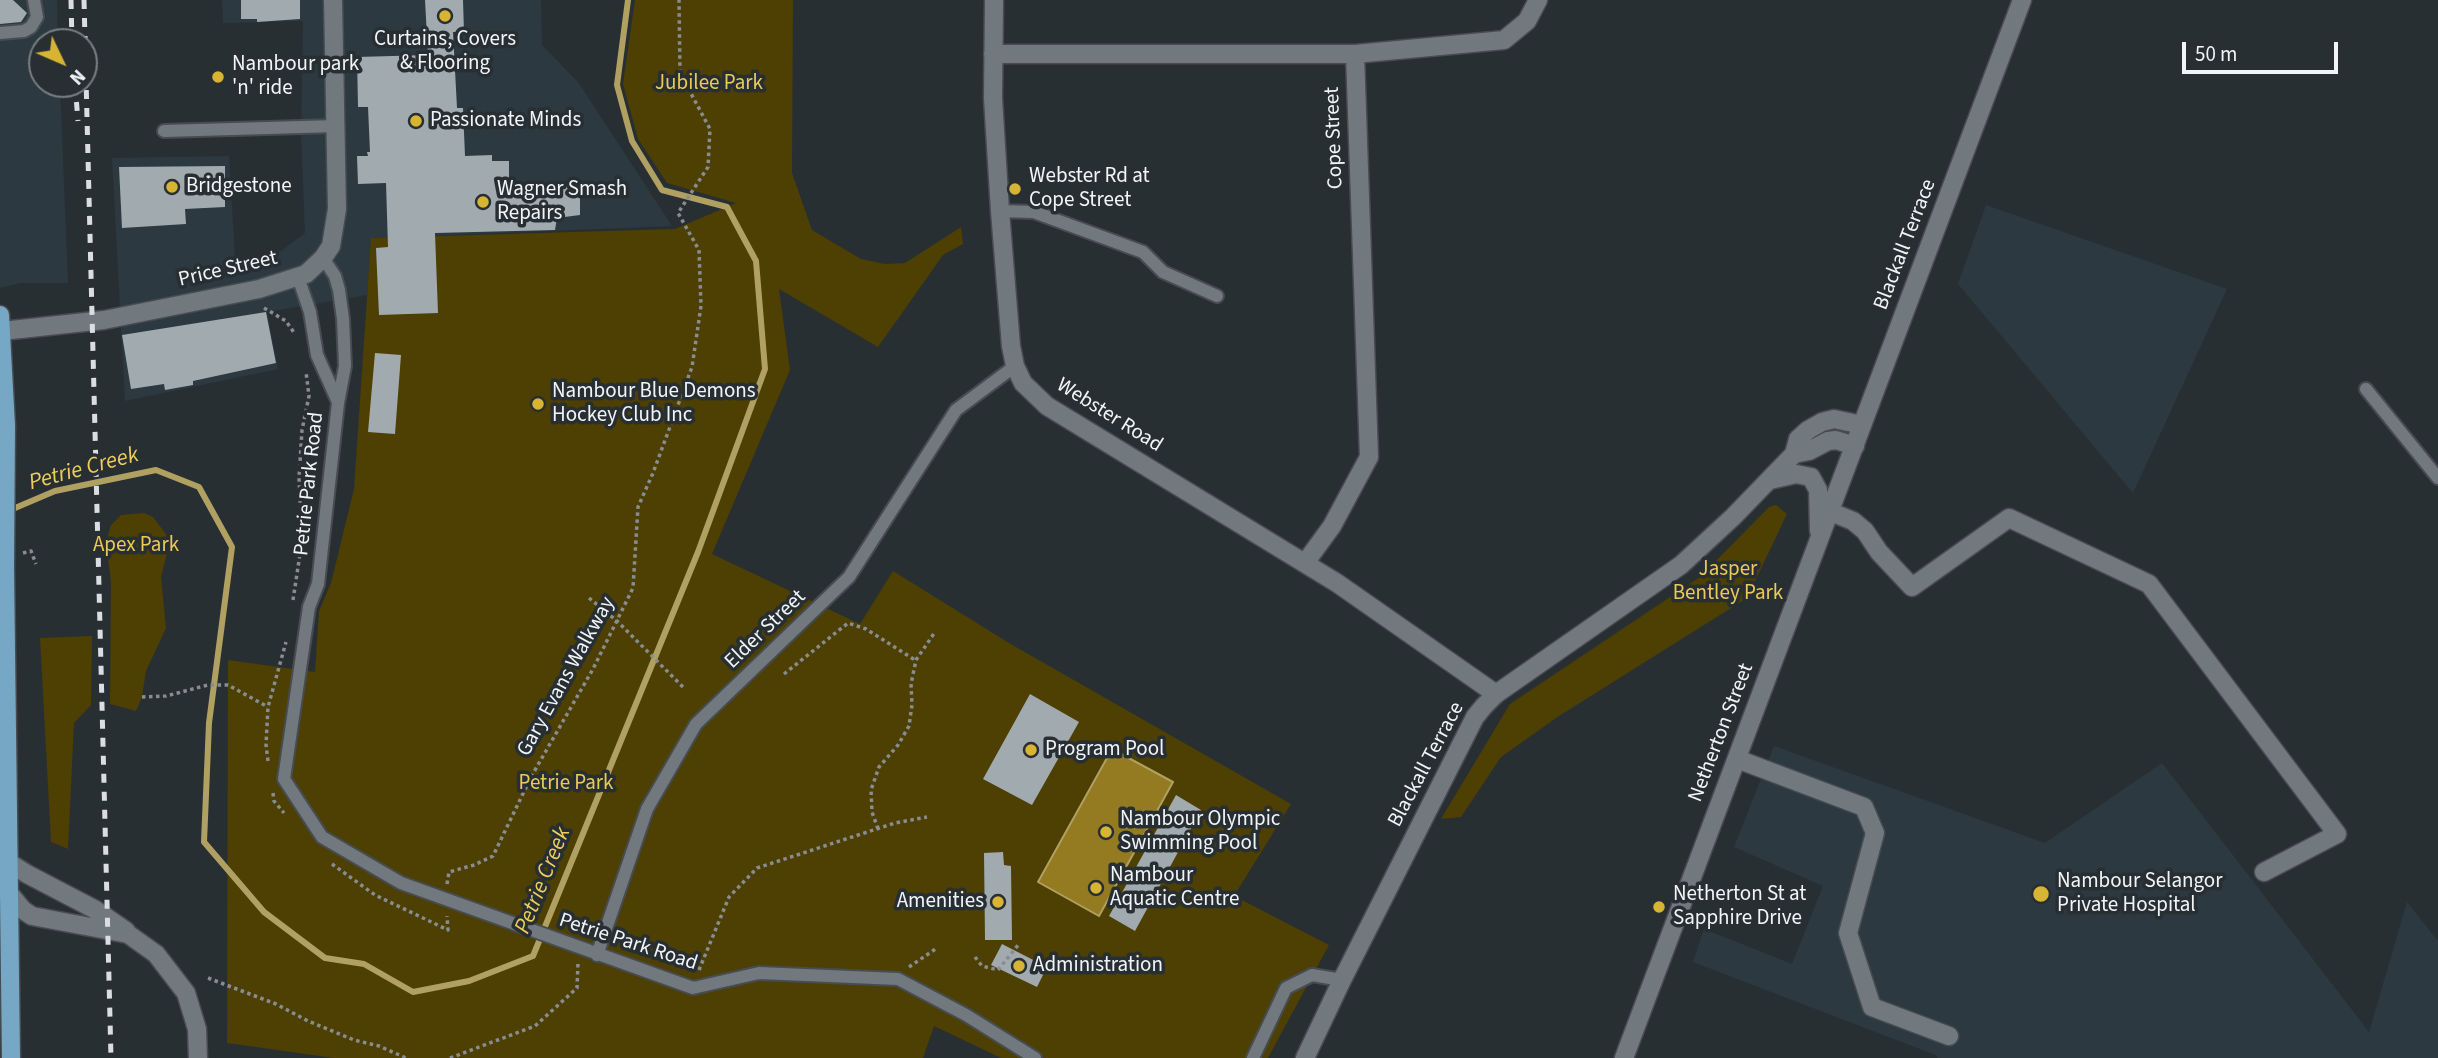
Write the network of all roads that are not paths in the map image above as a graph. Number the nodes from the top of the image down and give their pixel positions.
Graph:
1 (34, 0) edge
2 (333, 0) edge
3 (995, 0) edge
4 (1538, 0) edge
5 (2022, 0) edge
6 (0, 33) edge
7 (993, 54) junction
8 (1355, 54) junction
9 (336, 127) junction
10 (164, 131) dead end
11 (1000, 211) junction
12 (323, 258) junction
13 (298, 277) junction
14 (1217, 296) dead end
15 (1, 326) edge
16 (1015, 366) junction
17 (2366, 389) dead end
18 (338, 402) junction
19 (1862, 425) junction
20 (1854, 446) junction
21 (1794, 454) junction
22 (2438, 478) edge
23 (1768, 481) junction
24 (1831, 512) junction
25 (1819, 541) junction
26 (1305, 563) junction
27 (1496, 694) junction
28 (1737, 760) junction
29 (4, 860) edge
30 (2264, 872) dead end
31 (4, 886) edge
32 (135, 937) junction
33 (597, 955) junction
34 (1342, 980) junction
35 (1949, 1036) dead end
36 (11, 1058) edge
37 (198, 1058) edge
38 (1035, 1058) edge
39 (1253, 1058) edge
40 (1305, 1058) edge
41 (1625, 1058) edge

1 - 6 lane
2 - 9 street
3 - 7 street, Webster Road
4 - 8 street
5 - 19 street, Blackall Terrace
7 - 8 street
7 - 11 street, Webster Road
8 - 26 street, Cope Street
9 - 10 lane
9 - 12 street
11 - 14 lane
11 - 16 street, Webster Road
12 - 13 street, Price Street
12 - 18 lane, Petrie Park Road
13 - 15 street, Price Street
13 - 18 lane, Petrie Park Road
15 - 29 main road, bridge
16 - 26 street, Webster Road
16 - 33 lane, Elder Street
17 - 22 lane
18 - 33 lane, Petrie Park Road
19 - 20 street, Netherton Street
19 - 21 street, Blackall Terrace
20 - 21 street, Blackall Terrace
20 - 24 street, Netherton Street
21 - 23 street, Blackall Terrace
23 - 25 street
23 - 27 street, Blackall Terrace
24 - 25 street, Netherton Street
24 - 30 street
25 - 28 street, Netherton Street
26 - 27 street, Webster Road
27 - 34 street, Blackall Terrace
28 - 35 street
28 - 41 street, Netherton Street
29 - 31 main road
29 - 32 street
31 - 32 street
31 - 36 main road
32 - 37 street
33 - 38 lane, Petrie Park Road
34 - 39 lane
34 - 40 street, Blackall Terrace

